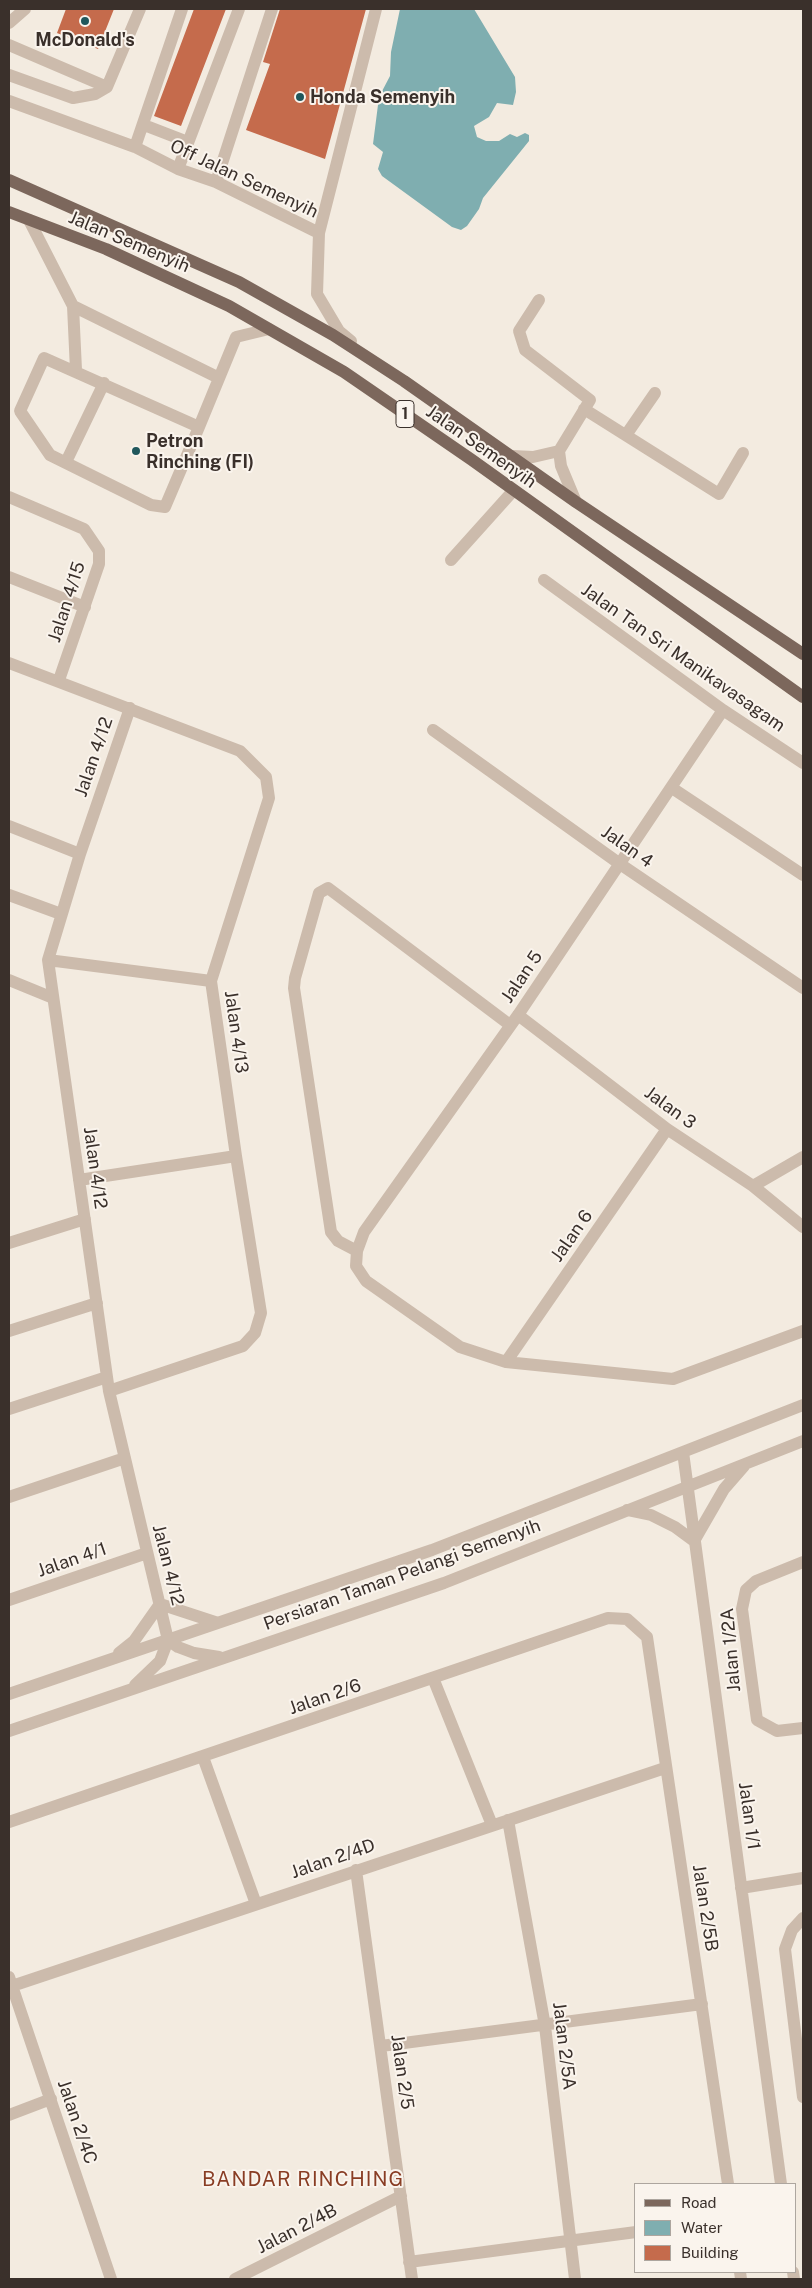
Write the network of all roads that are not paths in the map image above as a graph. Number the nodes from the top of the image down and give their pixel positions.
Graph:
1 (25, 9) edge
2 (140, 9) edge
3 (182, 9) edge
4 (238, 9) edge
5 (272, 9) edge
6 (376, 9) edge
7 (9, 23) edge
8 (9, 45) edge
9 (9, 75) edge
10 (106, 87) junction
11 (9, 101) edge
12 (144, 125) junction
13 (188, 142) junction
14 (136, 148) junction
15 (178, 169) junction
16 (9, 180) edge
17 (216, 182) junction
18 (9, 212) edge
19 (29, 220) junction
20 (319, 233) junction
21 (540, 300) dead end
22 (73, 306) junction
23 (268, 329) junction
24 (76, 370) junction
25 (219, 378) junction
26 (404, 381) junction
27 (104, 384) junction
28 (655, 393) dead end
29 (584, 409) junction
30 (198, 427) junction
31 (626, 435) junction
32 (559, 451) junction
33 (742, 453) dead end
34 (512, 456) junction
35 (66, 462) junction
36 (513, 491) junction
37 (9, 497) edge
38 (576, 502) junction
39 (451, 560) dead end
40 (9, 577) edge
41 (544, 580) dead end
42 (85, 607) junction
43 (803, 654) edge
44 (9, 663) edge
45 (59, 680) junction
46 (803, 697) edge
47 (130, 708) junction
48 (723, 710) junction
49 (433, 730) dead end
50 (803, 763) edge
51 (672, 788) junction
52 (9, 826) edge
53 (80, 854) junction
54 (620, 864) junction
55 (803, 875) edge
56 (9, 895) edge
57 (61, 914) junction
58 (48, 960) junction
59 (9, 980) edge
60 (211, 981) junction
61 (803, 988) edge
62 (53, 998) junction
63 (514, 1020) junction
64 (667, 1129) junction
65 (236, 1156) junction
66 (803, 1157) edge
67 (79, 1180) junction
68 (753, 1186) junction
69 (85, 1219) junction
70 (803, 1227) edge
71 (9, 1244) edge
72 (357, 1251) junction
73 (97, 1303) junction
74 (9, 1332) edge
75 (803, 1332) edge
76 (506, 1362) junction
77 (107, 1377) junction
78 (109, 1391) junction
79 (803, 1405) edge
80 (9, 1410) edge
81 (803, 1441) edge
82 (684, 1452) junction
83 (125, 1458) junction
84 (745, 1464) junction
85 (688, 1486) junction
86 (9, 1497) edge
87 (627, 1510) junction
88 (694, 1541) junction
89 (148, 1552) junction
90 (803, 1562) edge
91 (9, 1600) edge
92 (160, 1604) junction
93 (218, 1623) junction
94 (647, 1637) joint
95 (168, 1640) junction
96 (224, 1658) junction
97 (111, 1659) junction
98 (433, 1678) junction
99 (129, 1690) junction
100 (9, 1694) edge
101 (803, 1728) edge
102 (9, 1731) edge
103 (203, 1757) junction
104 (665, 1768) junction
105 (508, 1820) junction
106 (9, 1822) edge
107 (492, 1825) junction
108 (356, 1870) junction
109 (803, 1878) edge
110 (741, 1888) junction
111 (256, 1904) junction
112 (803, 1918) edge
113 (10, 1982) edge
114 (702, 2004) junction
115 (545, 2026) junction
116 (381, 2046) junction
117 (803, 2097) edge
118 (51, 2099) junction
119 (9, 2115) edge
120 (728, 2183) edge
121 (781, 2183) edge
122 (401, 2196) junction
123 (634, 2232) edge
124 (569, 2241) junction
125 (409, 2262) junction
126 (111, 2279) edge
127 (235, 2279) edge
128 (412, 2279) edge
129 (575, 2279) edge

1 - 7 street
2 - 10 street
3 - 12 street
4 - 13 street
5 - 17 street
6 - 20 street
8 - 10 street
9 - 10 street
11 - 14 street, Off Jalan Semenyih
12 - 13 street
12 - 14 street
13 - 15 street
14 - 15 street, Off Jalan Semenyih
15 - 17 street, Off Jalan Semenyih
16 - 26 main road, Jalan Semenyih / 1
17 - 20 street, Off Jalan Semenyih
18 - 19 main road, Jalan Semenyih / 1
19 - 22 street
19 - 23 main road, Jalan Semenyih / 1
20 - 26 street, Off Jalan Semenyih
21 - 29 street
22 - 24 street
22 - 25 street
23 - 25 street
23 - 36 main road, Jalan Semenyih / 1
24 - 27 street
24 - 35 street
25 - 30 street
26 - 34 main road, Jalan Semenyih / 1
27 - 30 street
27 - 35 street
28 - 31 street
29 - 31 street
29 - 32 street
30 - 35 street
31 - 33 street
32 - 34 street
32 - 38 street
34 - 38 main road, Jalan Semenyih / 1
36 - 39 street
36 - 46 main road, Jalan Semenyih / 1
37 - 42 street, Jalan 4/15
38 - 43 main road, Jalan Semenyih / 1
40 - 42 street
41 - 48 street, Jalan Tan Sri Manikavasagam
42 - 45 street, Jalan 4/15
44 - 45 street, Jalan 4/13
45 - 47 street, Jalan 4/13
47 - 53 street, Jalan 4/12
47 - 60 street, Jalan 4/13
48 - 50 street, Jalan Tan Sri Manikavasagam
48 - 51 street, Jalan 5
49 - 54 street, Jalan 4
51 - 54 street, Jalan 5
51 - 55 street
52 - 53 street
53 - 57 street, Jalan 4/12
54 - 61 street, Jalan 4
54 - 63 street, Jalan 5
56 - 57 street
57 - 58 street, Jalan 4/12
58 - 60 street
58 - 62 street, Jalan 4/12
59 - 62 street
60 - 65 street, Jalan 4/13
62 - 67 street, Jalan 4/12
63 - 64 street, Jalan 3
63 - 72 street, Jalan 5
63 - 72 street, Jalan 3
64 - 68 street, Jalan 3
64 - 76 street, Jalan 6
65 - 67 street
65 - 78 street, Jalan 4/13
66 - 68 street
67 - 69 street, Jalan 4/12
68 - 70 street, Jalan 3
69 - 71 street
69 - 73 street, Jalan 4/12
72 - 76 street, Jalan 5
73 - 74 street
73 - 77 street, Jalan 4/12
75 - 76 street
77 - 78 street, Jalan 4/12
77 - 80 street
78 - 83 street, Jalan 4/12
79 - 82 street, Persiaran Taman Pelangi Semenyih
81 - 84 street, Persiaran Taman Pelangi Semenyih
82 - 85 street, Jalan 1/1
82 - 93 street, Persiaran Taman Pelangi Semenyih
83 - 86 street
83 - 89 street, Jalan 4/12
84 - 85 street, Persiaran Taman Pelangi Semenyih
84 - 88 street
85 - 87 street, Persiaran Taman Pelangi Semenyih
85 - 88 street, Jalan 1/1
87 - 88 street
87 - 96 street, Persiaran Taman Pelangi Semenyih
88 - 110 street, Jalan 1/1
89 - 91 street, Jalan 4/1
89 - 92 street, Jalan 4/12
90 - 101 street, Jalan 1/2A
92 - 93 street
92 - 95 street, Jalan 4/12
92 - 97 street
93 - 95 street, Persiaran Taman Pelangi Semenyih
94 - 98 street, Jalan 2/6
94 - 104 street, Jalan 2/5B
95 - 96 street
95 - 97 street, Persiaran Taman Pelangi Semenyih
95 - 99 street
96 - 99 street, Persiaran Taman Pelangi Semenyih
97 - 100 street, Persiaran Taman Pelangi Semenyih
98 - 103 street, Jalan 2/6
98 - 107 street
99 - 102 street, Persiaran Taman Pelangi Semenyih
103 - 106 street, Jalan 2/6
103 - 111 street
104 - 105 street, Jalan 2/4D
104 - 114 street, Jalan 2/5B
105 - 107 street, Jalan 2/4D
105 - 115 street, Jalan 2/5A
107 - 108 street, Jalan 2/4D
108 - 111 street, Jalan 2/4D
108 - 116 street, Jalan 2/5
109 - 110 street
110 - 121 street, Jalan 1/1
111 - 113 street, Jalan 2/4D
112 - 117 street
113 - 118 street, Jalan 2/4C
114 - 115 street
114 - 120 street, Jalan 2/5B
115 - 116 street
115 - 124 street, Jalan 2/5A
116 - 122 street, Jalan 2/5
118 - 119 street
118 - 126 street, Jalan 2/4C
122 - 125 street, Jalan 2/5
122 - 127 street, Jalan 2/4B
123 - 124 street
124 - 125 street
124 - 129 street, Jalan 2/5A
125 - 128 street, Jalan 2/5

